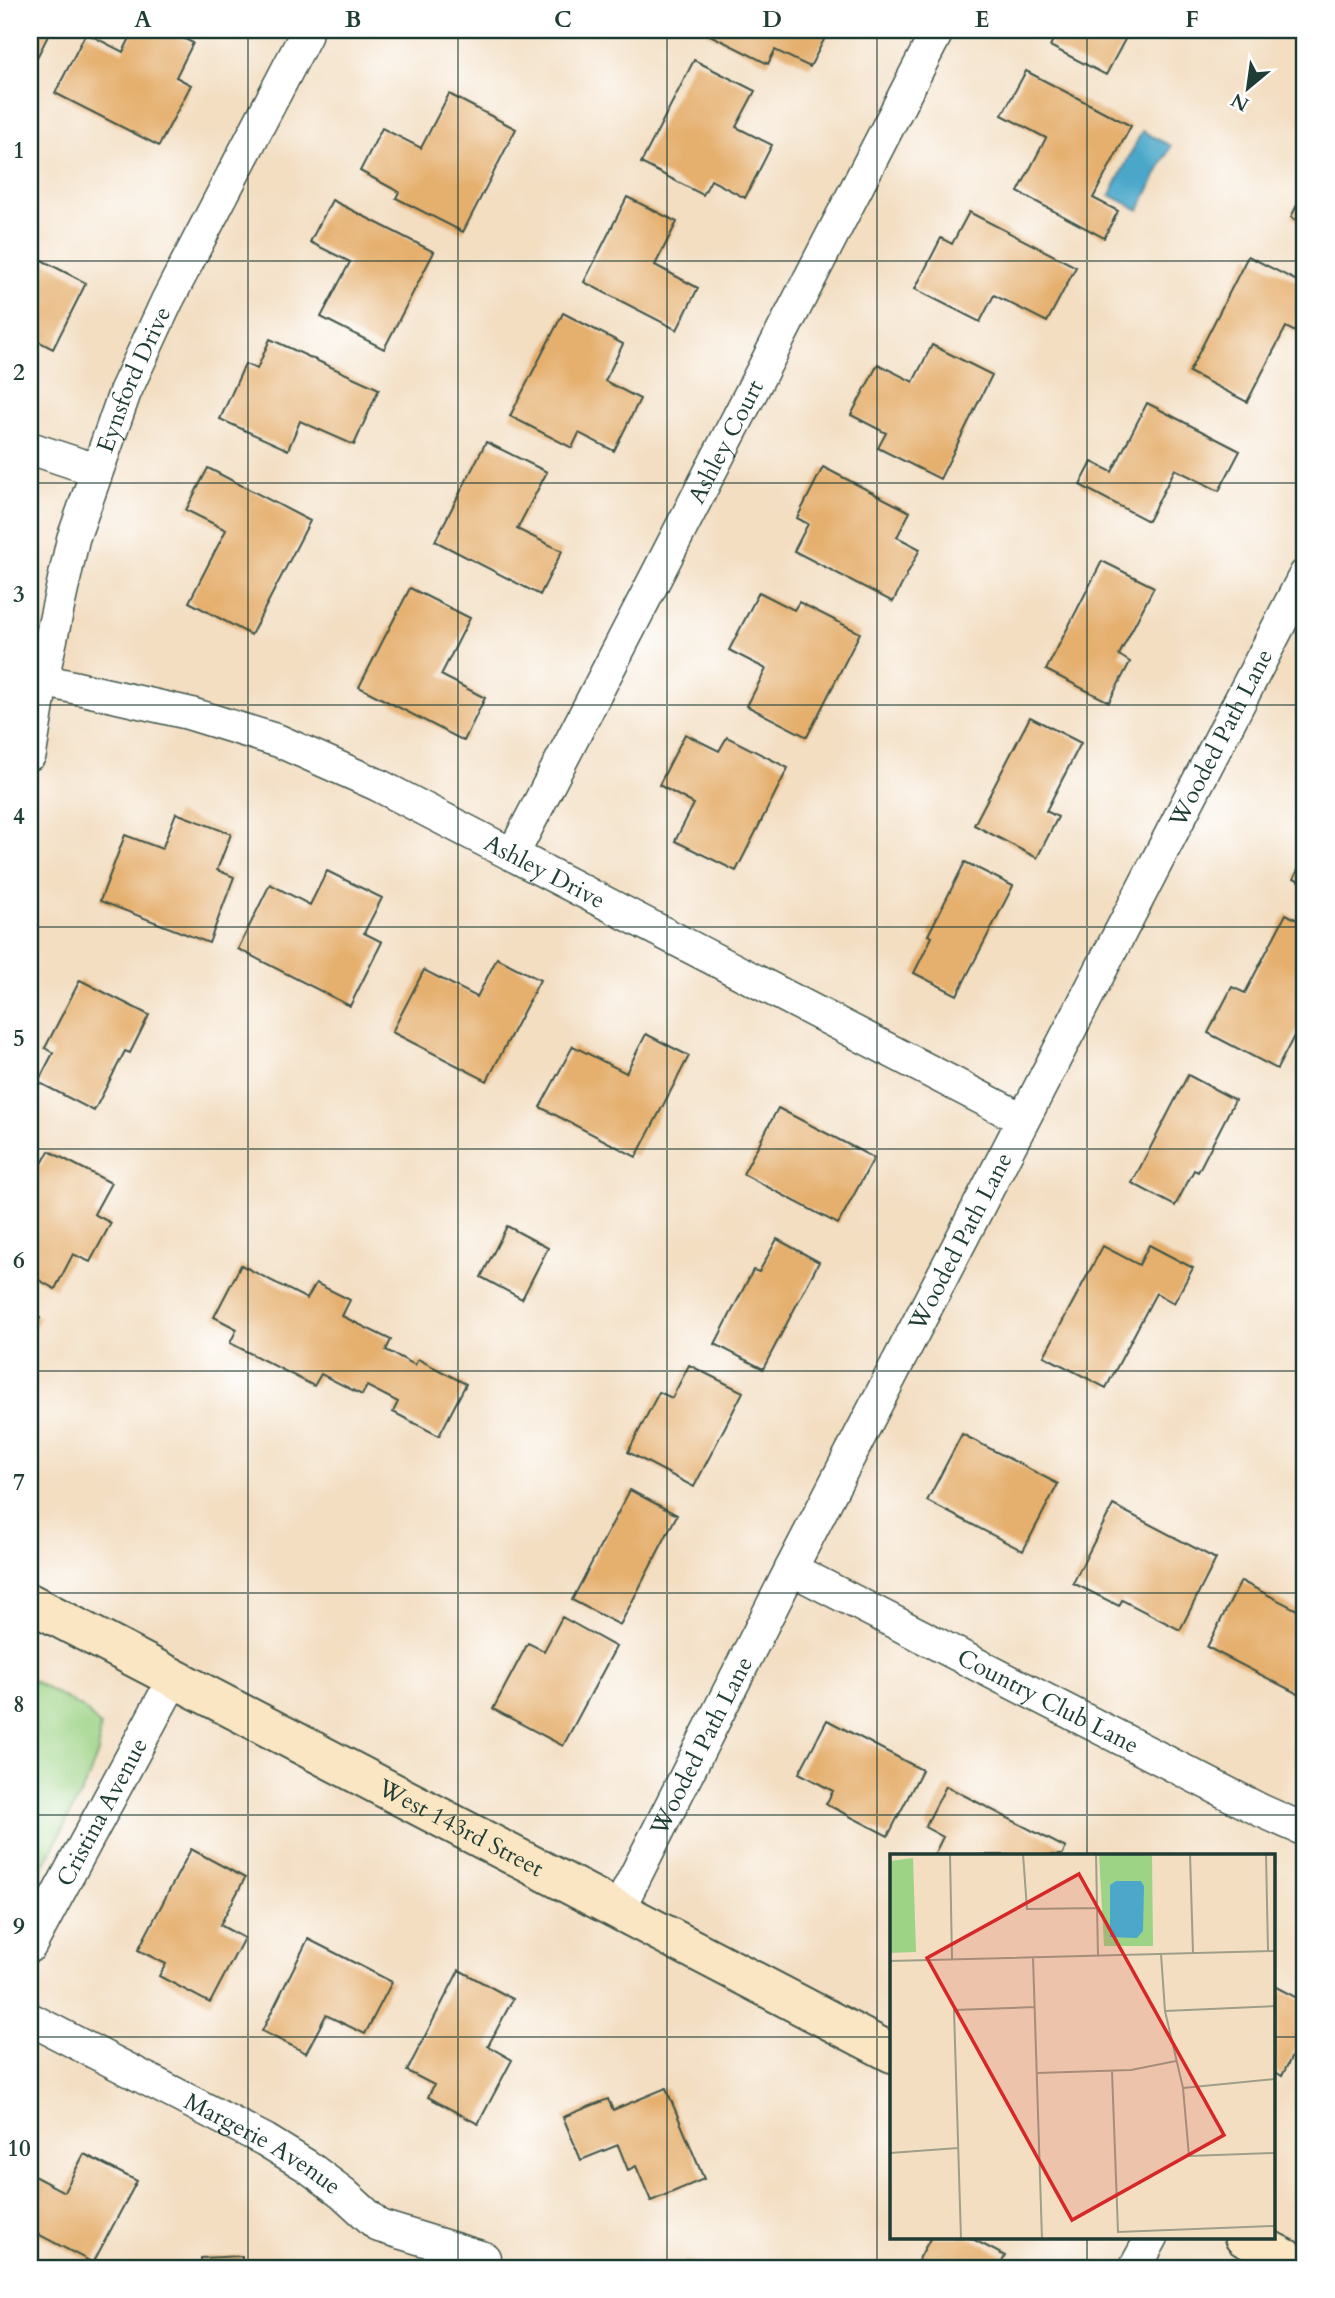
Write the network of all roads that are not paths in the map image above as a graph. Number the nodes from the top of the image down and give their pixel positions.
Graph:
1 (306, 30) edge
2 (938, 30) edge
3 (30, 448) edge
4 (96, 470) junction
5 (1305, 575) edge
6 (43, 680) junction
7 (30, 754) edge
8 (513, 854) junction
9 (1023, 1119) junction
10 (791, 1569) junction
11 (30, 1603) edge
12 (174, 1678) junction
13 (1305, 1830) edge
14 (618, 1910) junction
15 (30, 1945) edge
16 (30, 2019) edge
17 (890, 2052) edge
18 (1151, 2238) edge
19 (1246, 2238) edge
20 (478, 2268) edge
21 (1135, 2268) edge
22 (1304, 2268) edge

1 - 4 street, Eynsford Drive
2 - 8 street, Ashley Court
3 - 4 street
4 - 6 street, Eynsford Drive
5 - 9 street, Wooded Path Lane
6 - 7 street, Eynsford Drive
6 - 8 street, Ashley Drive
8 - 9 street, Ashley Drive
9 - 10 street, Wooded Path Lane
10 - 13 street, Country Club Lane
10 - 14 street, Wooded Path Lane
11 - 12 main road, West 143rd Street
12 - 14 main road, West 143rd Street
12 - 15 street, Cristina Avenue
14 - 17 main road, West 143rd Street
16 - 20 street, Margerie Avenue
18 - 21 street
19 - 22 main road

